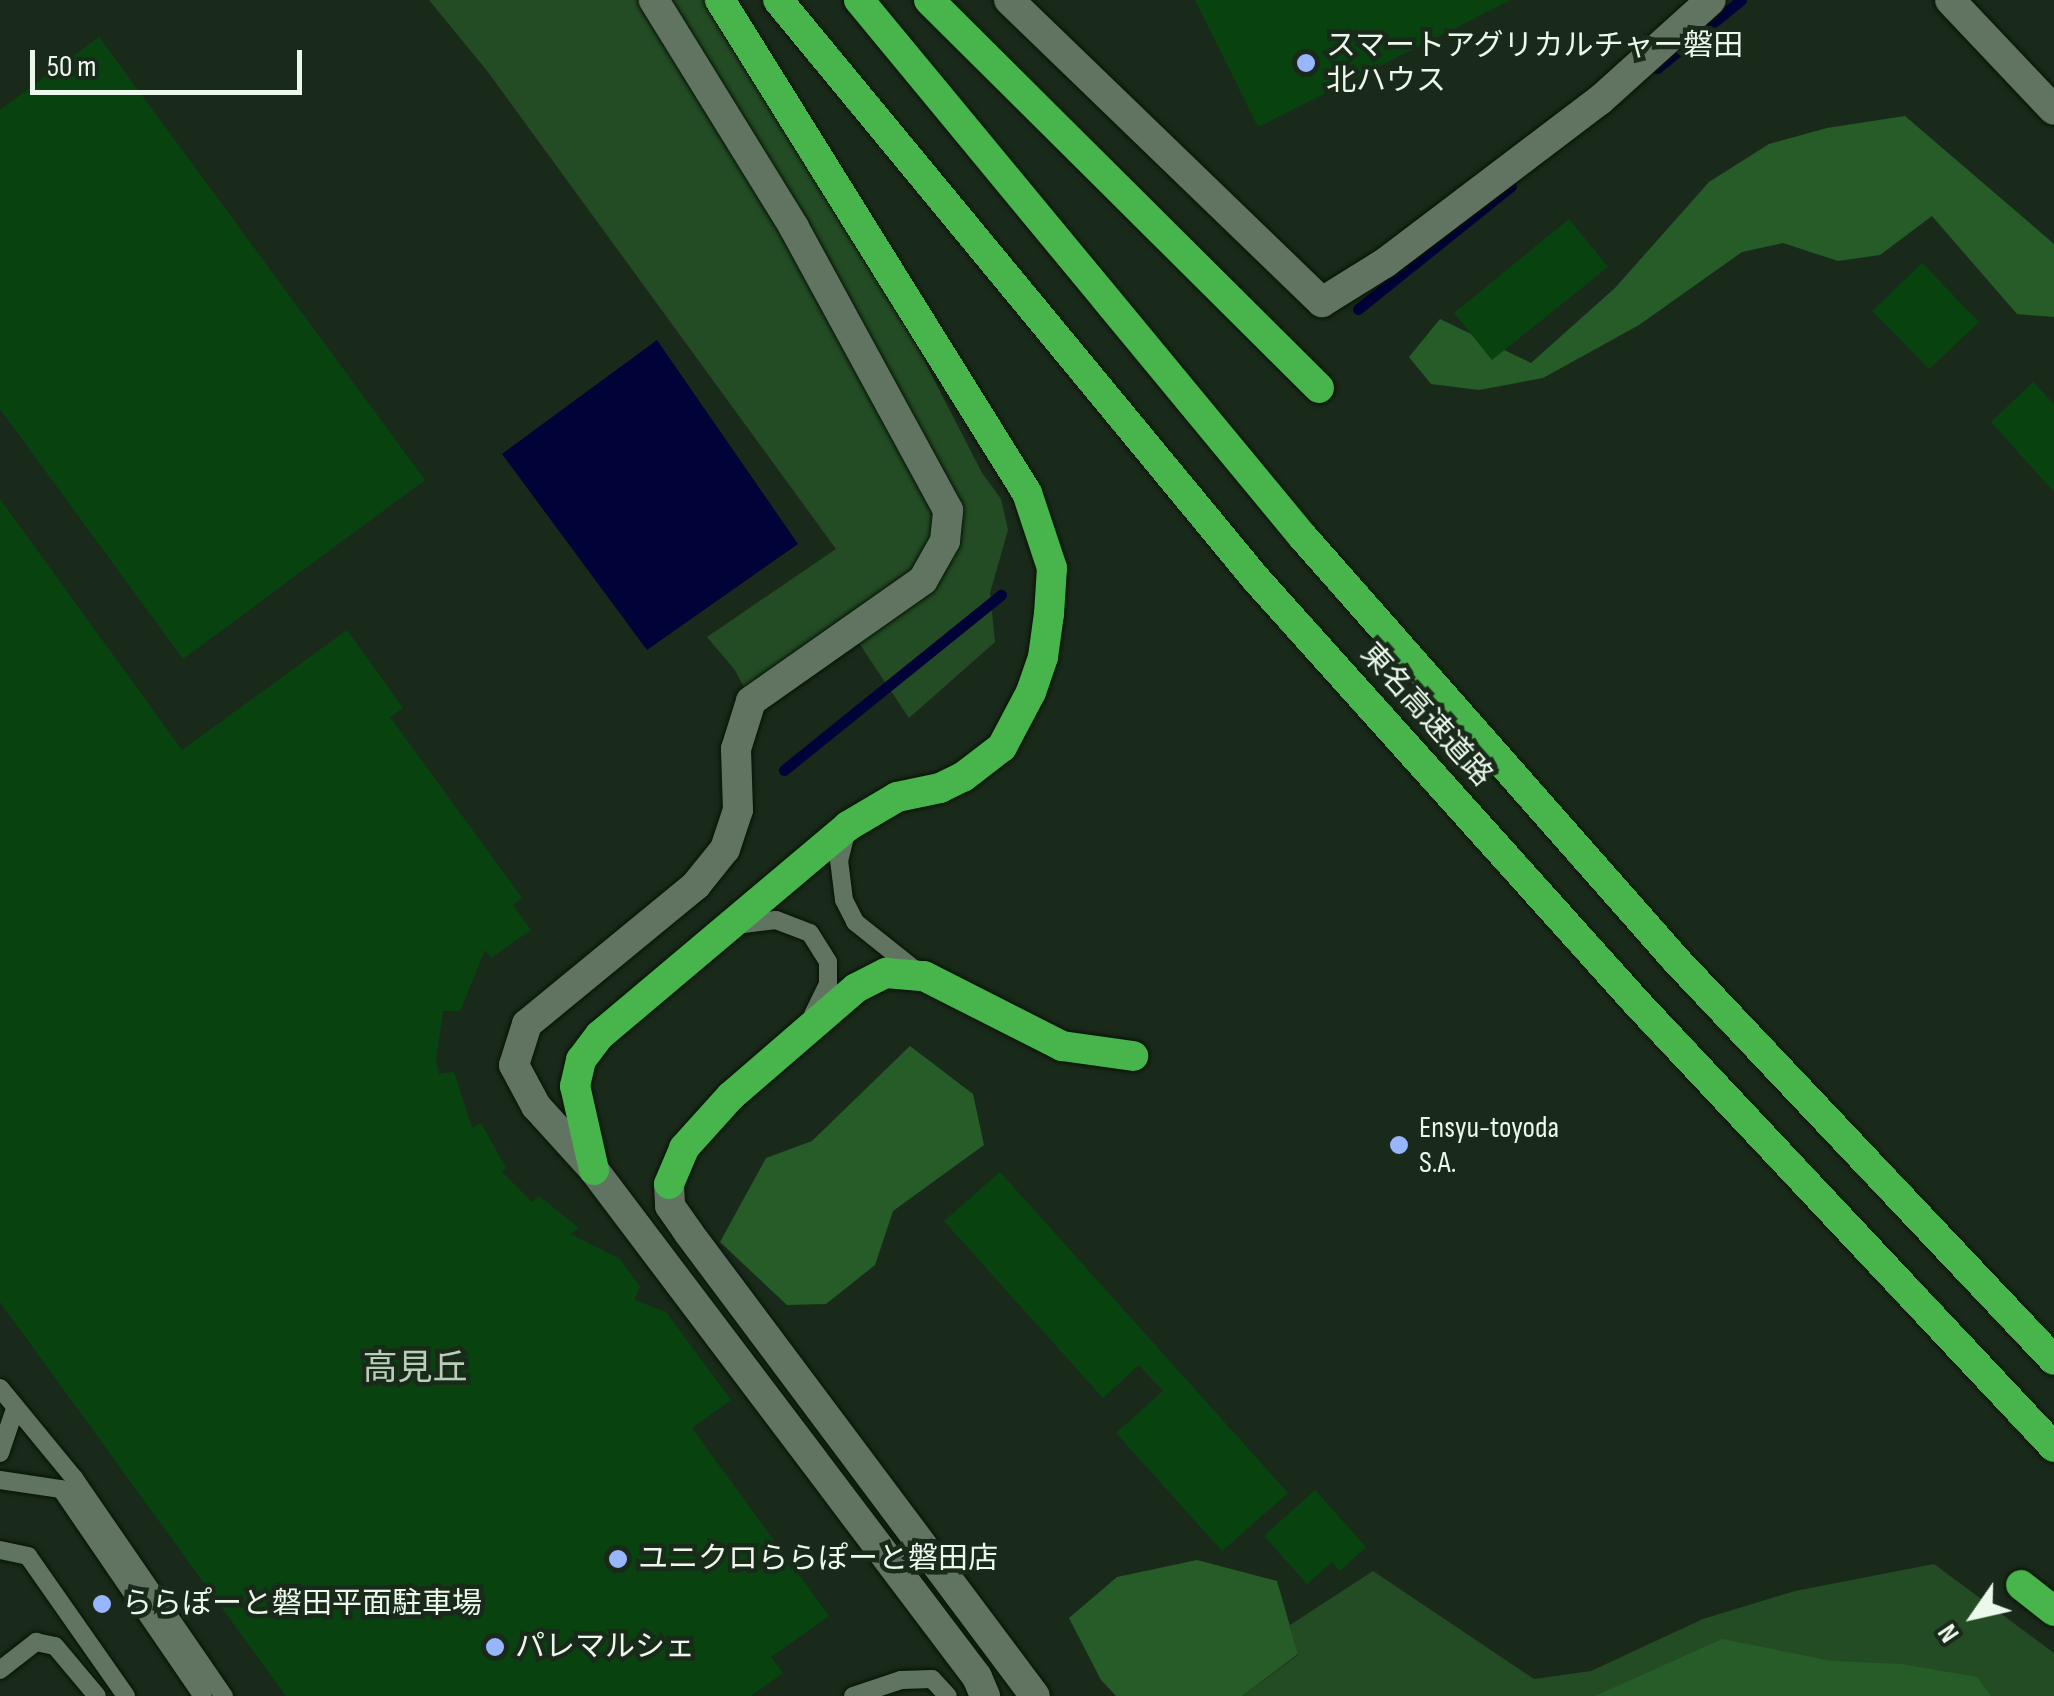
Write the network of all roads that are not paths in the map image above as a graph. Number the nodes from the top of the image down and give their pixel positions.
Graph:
1 (654, 0) edge
2 (720, 0) edge
3 (778, 0) edge
4 (859, 0) edge
5 (929, 0) edge
6 (1009, 0) edge
7 (1711, 0) edge
8 (1950, 0) edge
9 (2054, 110) edge
10 (1319, 388) dead end
11 (848, 826) junction
12 (730, 926) junction
13 (924, 976) junction
14 (803, 1031) junction
15 (1134, 1056) dead end
16 (594, 1170) junction
17 (669, 1184) joint
18 (2054, 1360) edge
19 (0, 1388) edge
20 (15, 1409) junction
21 (2054, 1447) edge
22 (0, 1453) edge
23 (0, 1480) edge
24 (0, 1550) edge
25 (2021, 1584) dead end
26 (2054, 1610) edge
27 (0, 1670) edge
28 (97, 1696) edge
29 (126, 1696) edge
30 (202, 1696) edge
31 (224, 1696) edge
32 (853, 1696) edge
33 (948, 1696) edge
34 (984, 1696) edge
35 (1035, 1696) edge

1 - 16 street
2 - 11 highway
3 - 21 highway, 東名高速道路
4 - 18 highway, 東名高速道路
5 - 10 highway
6 - 7 street
8 - 9 street
11 - 12 highway
11 - 13 lane
12 - 14 lane
12 - 16 highway
13 - 14 highway
13 - 15 highway
14 - 17 highway
16 - 34 street
17 - 35 street
19 - 20 lane
20 - 22 lane
20 - 31 lane
23 - 30 lane
24 - 29 lane
25 - 26 highway
27 - 28 lane
32 - 33 lane

